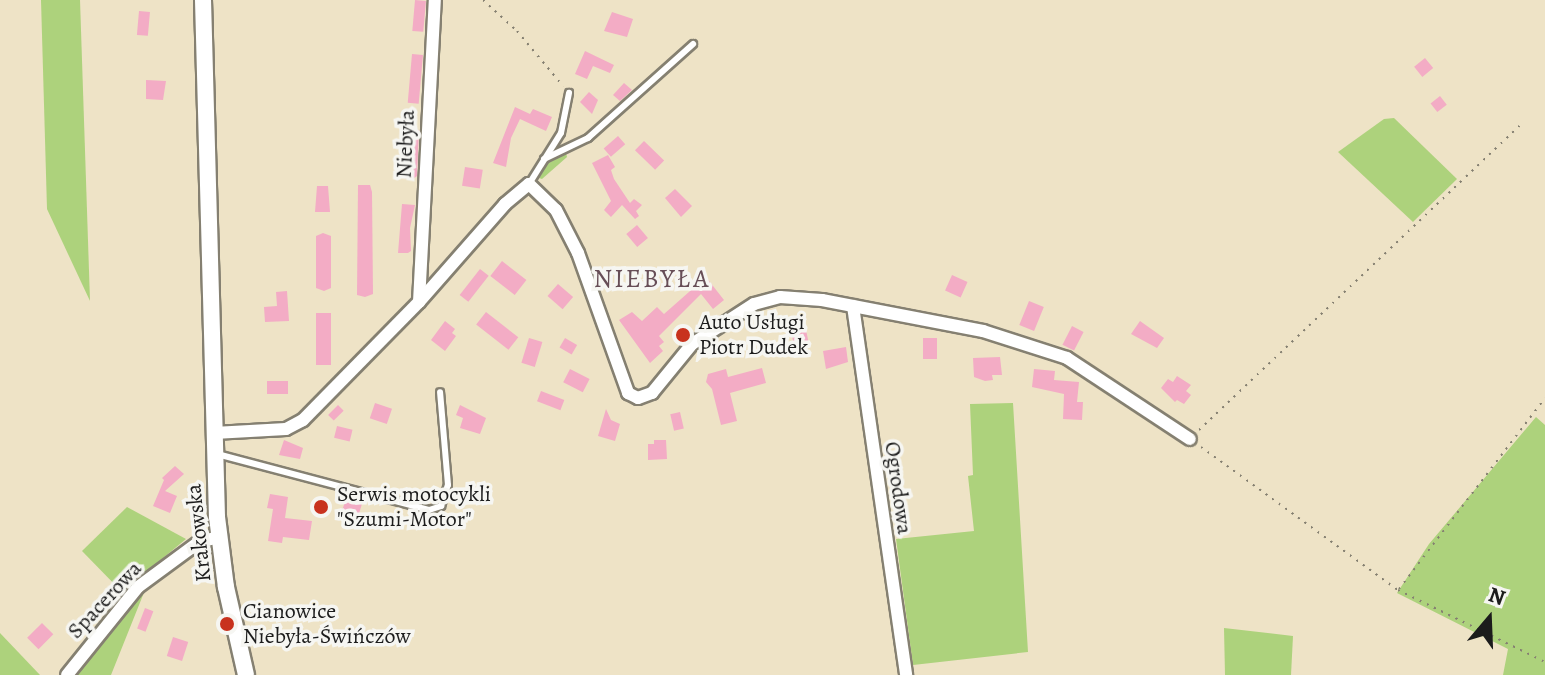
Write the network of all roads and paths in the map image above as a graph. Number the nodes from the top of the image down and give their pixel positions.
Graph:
1 (203, 0) edge
2 (435, 0) edge
3 (483, 0) edge
4 (693, 44) dead end
5 (569, 93) joint
6 (1523, 122) dead end
7 (544, 159) junction
8 (529, 184) junction
9 (418, 296) junction
10 (853, 306) junction
11 (440, 392) dead end
12 (1545, 398) edge
13 (214, 433) junction
14 (1190, 439) junction
15 (215, 454) junction
16 (219, 537) junction
17 (1398, 590) junction
18 (1545, 662) edge
19 (67, 675) edge
20 (246, 675) edge
21 (906, 675) edge

1 - 13 main road, Krakowska
2 - 9 street, Niebyła
3 - 5 path
4 - 7 lane
5 - 7 lane
6 - 14 path
7 - 8 lane
8 - 9 street
8 - 10 street
9 - 13 street
10 - 14 street
10 - 21 street, Ogrodowa
11 - 15 lane
12 - 17 path
13 - 15 main road, Krakowska
14 - 17 path
15 - 16 main road, Krakowska
16 - 19 street, Spacerowa
16 - 20 main road, Krakowska
17 - 18 path

